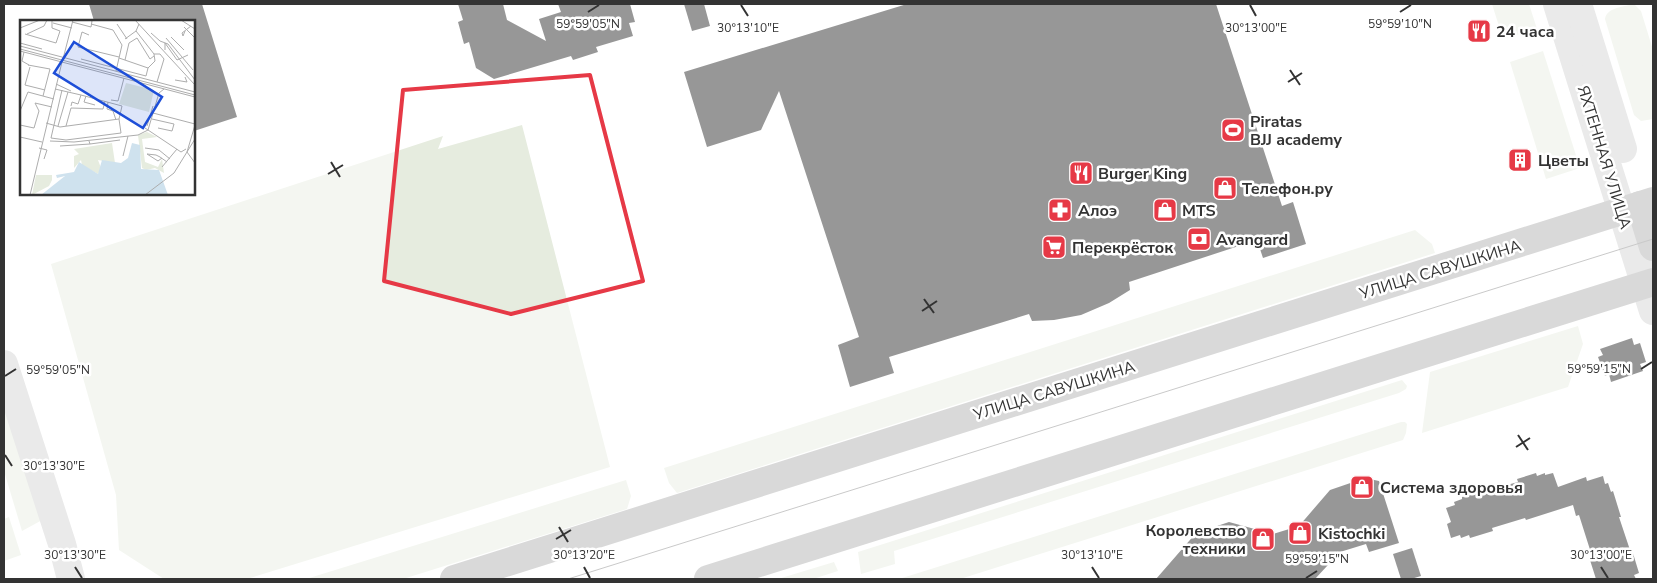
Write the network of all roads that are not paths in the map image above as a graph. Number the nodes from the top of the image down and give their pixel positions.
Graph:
1 (1557, 4) edge
2 (1578, 4) edge
3 (1638, 206) edge
4 (1653, 247) edge
5 (1649, 284) edge
6 (1653, 311) edge
7 (4, 364) edge
8 (71, 579) edge
9 (454, 579) edge
10 (708, 579) edge

1 - 3 street, ЯХТЕННАЯ УЛИЦА
2 - 3 street, ЯХТЕННАЯ УЛИЦА
3 - 4 main road, ЯХТЕННАЯ УЛИЦА
3 - 5 street, ЯХТЕННАЯ УЛИЦА
3 - 9 main road, УЛИЦА САВУШКИНА
5 - 6 street, ЯХТЕННАЯ УЛИЦА
5 - 10 main road
7 - 8 street

